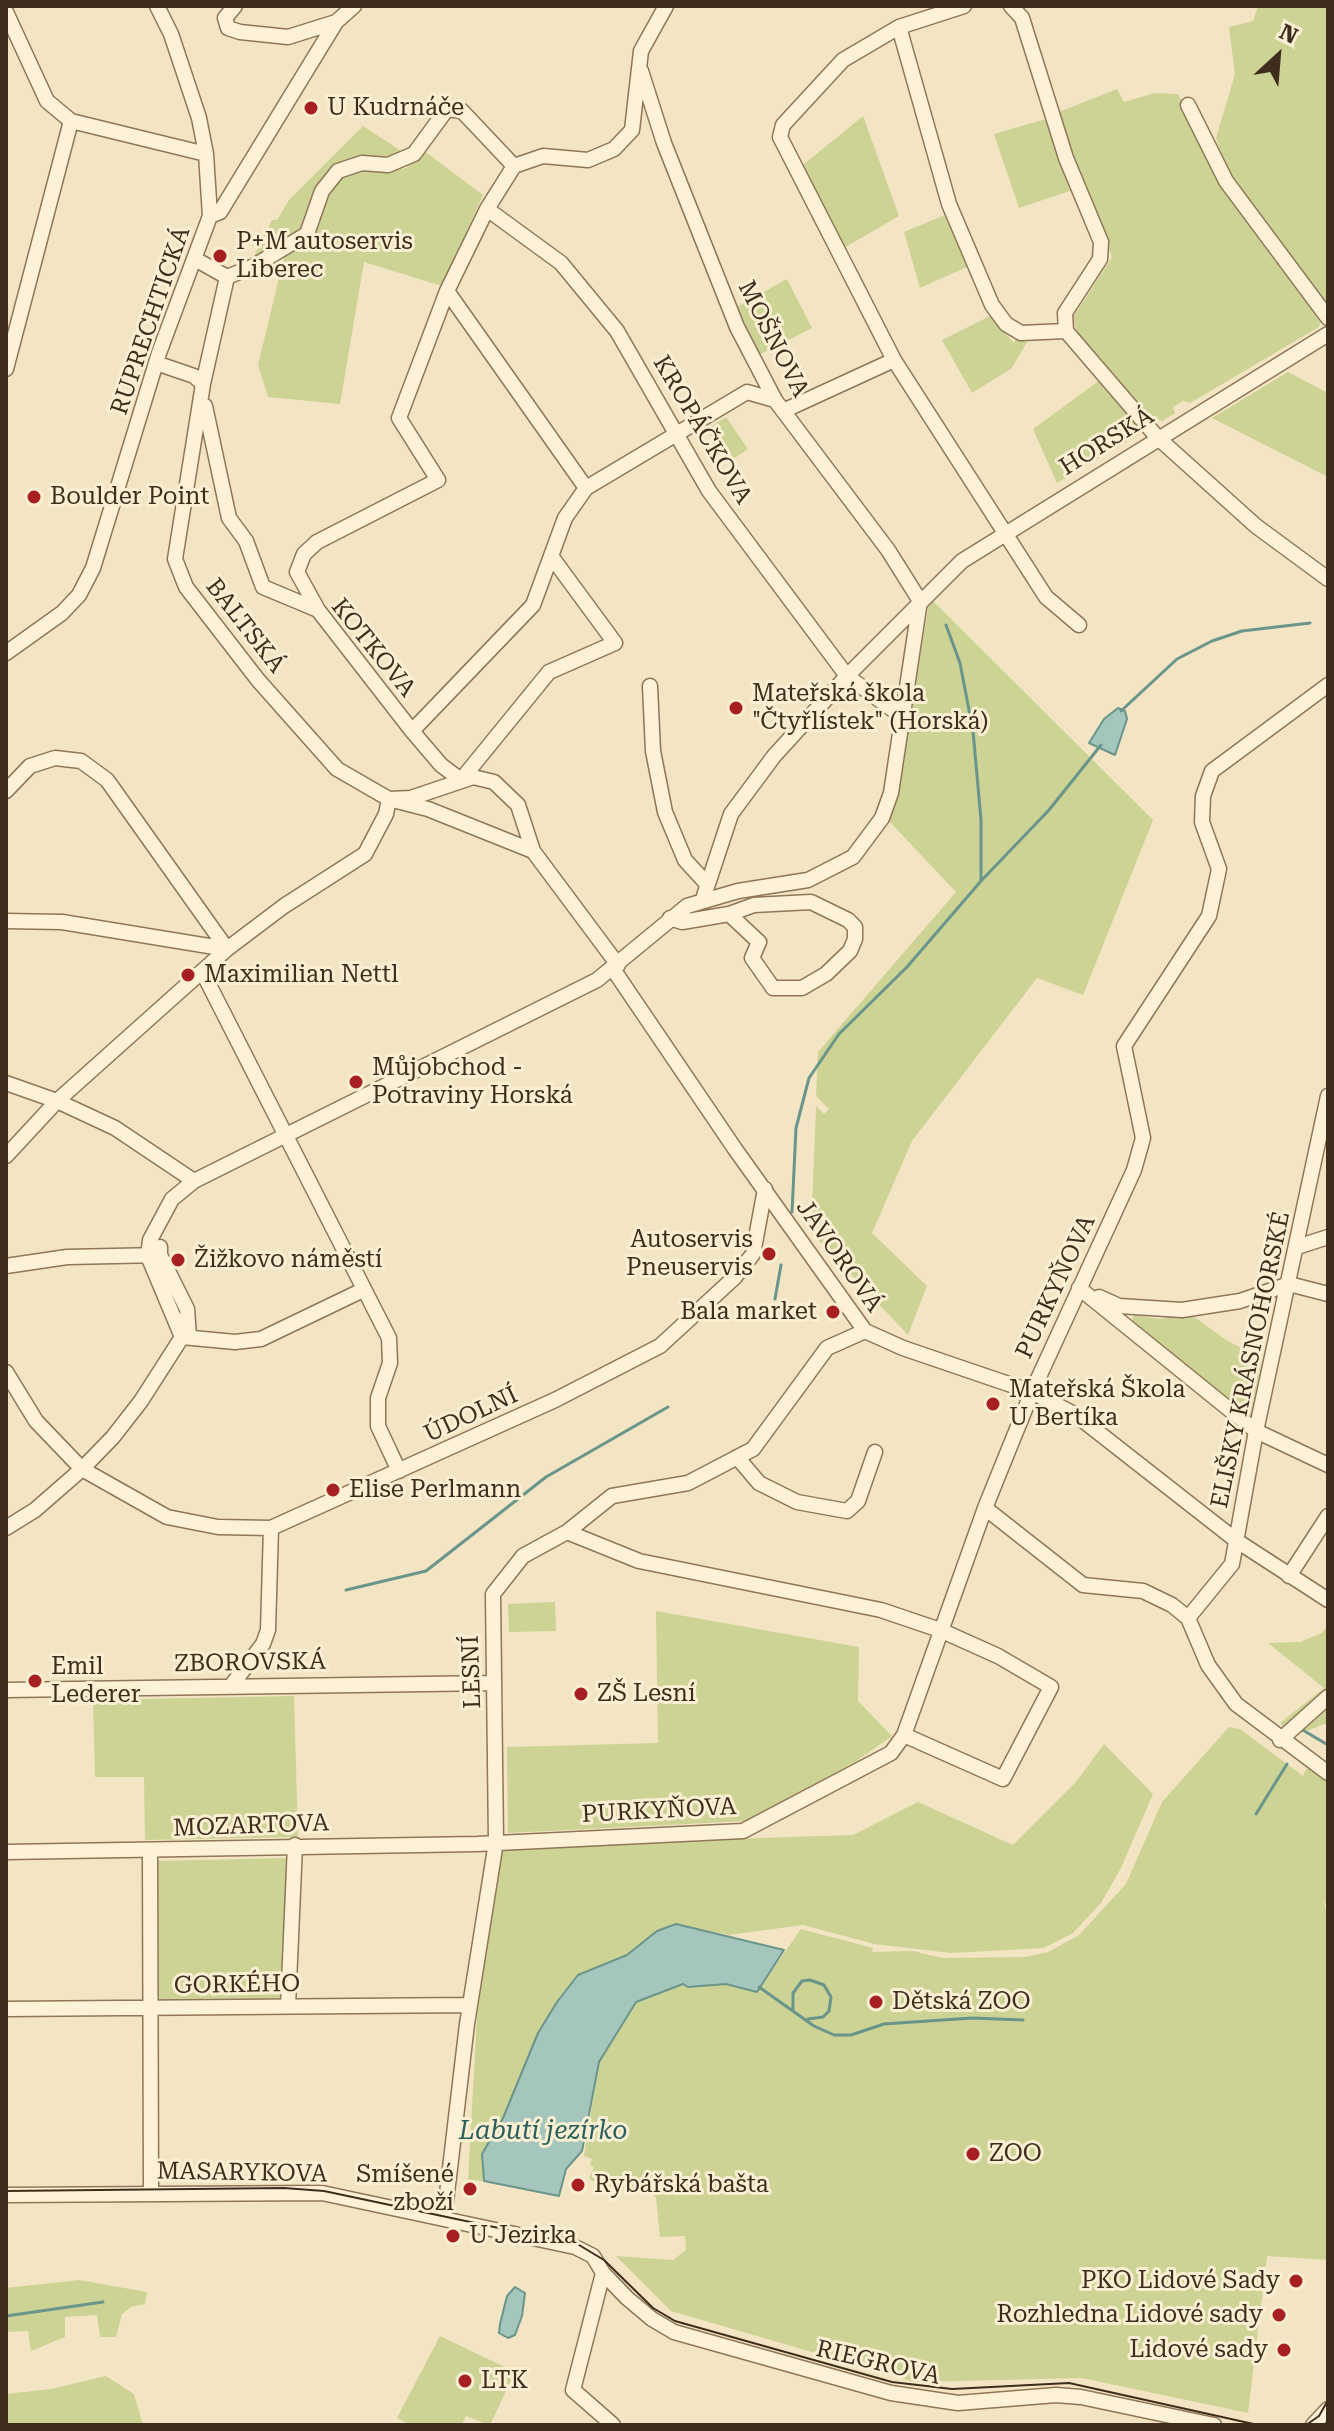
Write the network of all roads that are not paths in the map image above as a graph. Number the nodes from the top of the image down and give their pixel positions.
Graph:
1 (157, 6) edge
2 (235, 6) edge
3 (354, 6) edge
4 (666, 6) edge
5 (964, 6) edge
6 (1011, 6) edge
7 (6, 12) edge
8 (336, 22) junction
9 (899, 27) junction
10 (640, 68) junction
11 (1188, 105) dead end
12 (71, 121) junction
13 (659, 126) junction
14 (632, 130) junction
15 (206, 154) junction
16 (514, 166) junction
17 (487, 209) junction
18 (210, 216) junction
19 (195, 259) junction
20 (227, 277) junction
21 (447, 291) junction
22 (1328, 318) edge
23 (1066, 331) junction
24 (1328, 334) edge
25 (10, 339) edge
26 (894, 360) junction
27 (156, 363) junction
28 (6, 369) edge
29 (203, 391) junction
30 (779, 406) junction
31 (677, 434) junction
32 (1157, 437) junction
33 (586, 488) junction
34 (1002, 533) junction
35 (551, 556) junction
36 (1328, 579) edge
37 (920, 601) junction
38 (318, 610) junction
39 (1079, 625) dead end
40 (6, 653) edge
41 (847, 676) junction
42 (1328, 685) edge
43 (650, 686) dead end
44 (904, 718) junction
45 (412, 731) junction
46 (461, 780) junction
47 (6, 791) edge
48 (389, 799) junction
49 (533, 851) junction
50 (707, 884) junction
51 (703, 899) junction
52 (729, 914) junction
53 (670, 918) junction
54 (6, 921) edge
55 (227, 949) junction
56 (615, 967) junction
57 (203, 973) junction
58 (6, 1083) edge
59 (57, 1101) junction
60 (1327, 1105) edge
61 (287, 1135) junction
62 (6, 1156) edge
63 (194, 1181) junction
64 (765, 1189) junction
65 (1328, 1237) edge
66 (1297, 1247) junction
67 (154, 1255) junction
68 (6, 1266) edge
69 (1289, 1284) junction
70 (1079, 1288) junction
71 (363, 1290) junction
72 (1328, 1294) edge
73 (865, 1331) junction
74 (186, 1337) junction
75 (6, 1372) edge
76 (1032, 1392) junction
77 (1256, 1431) junction
78 (875, 1452) dead end
79 (737, 1457) junction
80 (1328, 1465) edge
81 (82, 1469) junction
82 (399, 1471) junction
83 (985, 1508) junction
84 (1328, 1516) edge
85 (6, 1528) edge
86 (271, 1528) junction
87 (567, 1532) junction
88 (1237, 1541) junction
89 (1289, 1576) junction
90 (1328, 1600) edge
91 (1188, 1618) junction
92 (940, 1630) junction
93 (494, 1683) junction
94 (231, 1686) junction
95 (6, 1690) edge
96 (1328, 1697) edge
97 (904, 1735) junction
98 (1280, 1740) junction
99 (1328, 1773) edge
100 (496, 1842) junction
101 (295, 1845) junction
102 (150, 1850) junction
103 (6, 1852) edge
104 (470, 2005) junction
105 (288, 2006) junction
106 (6, 2009) edge
107 (150, 2009) junction
108 (151, 2194) junction
109 (6, 2195) edge
110 (444, 2219) junction
111 (603, 2273) junction
112 (1328, 2409) edge
113 (613, 2425) edge
114 (1214, 2425) edge
115 (1313, 2425) edge

1 - 15 street
2 - 8 street
3 - 8 street, RUPRECHTICKÁ
4 - 10 street
5 - 9 street
6 - 23 street
7 - 12 street
8 - 18 street, RUPRECHTICKÁ
9 - 23 street
9 - 26 street
10 - 13 street, MOŠNOVA
10 - 14 street
11 - 22 street
12 - 15 street
12 - 25 street
13 - 14 street
13 - 30 street, MOŠNOVA
14 - 16 street
15 - 18 street
16 - 17 street
16 - 20 street
17 - 21 street
17 - 31 street, KROPÁČKOVA
18 - 19 street, RUPRECHTICKÁ
19 - 20 street
19 - 27 street, RUPRECHTICKÁ
20 - 29 street, BALTSKÁ
21 - 33 street
21 - 38 street
23 - 32 street
24 - 32 street, HORSKÁ
25 - 28 street
26 - 30 street
26 - 34 street
27 - 29 street
27 - 40 street, RUPRECHTICKÁ
29 - 38 street, KOTKOVA
29 - 48 street, BALTSKÁ
30 - 31 street
30 - 37 street, MOŠNOVA
31 - 33 street
31 - 41 street, KROPÁČKOVA
32 - 34 street, HORSKÁ
32 - 36 street
33 - 35 street
34 - 37 street, HORSKÁ
34 - 39 street
35 - 45 street
35 - 46 street
37 - 41 street, HORSKÁ
37 - 44 street
38 - 45 street, KOTKOVA
41 - 44 street, KROPÁČKOVA
41 - 50 street, HORSKÁ
42 - 70 street, PURKYŇOVA
43 - 50 street
44 - 51 street
45 - 46 street, KOTKOVA
46 - 48 street
46 - 49 street
47 - 55 street
48 - 49 street, BALTSKÁ
48 - 55 street
49 - 56 street
50 - 51 street, HORSKÁ
51 - 53 street
52 - 52 street
52 - 53 street
53 - 56 street
54 - 55 street
55 - 57 street
56 - 61 street
56 - 64 street, JAVOROVÁ
57 - 59 street
57 - 61 street
58 - 59 street
59 - 62 street
59 - 63 street
60 - 66 street, ELIŠKY KRÁSNOHORSKÉ
61 - 63 street
61 - 71 street
63 - 67 street
64 - 73 street, JAVOROVÁ
64 - 82 street, ÚDOLNÍ
65 - 66 street
66 - 69 street, ELIŠKY KRÁSNOHORSKÉ
67 - 68 street
67 - 74 street
69 - 70 street
69 - 72 street
69 - 77 street, ELIŠKY KRÁSNOHORSKÉ
70 - 76 street, PURKYŇOVA
70 - 77 street
71 - 74 street
71 - 82 street
73 - 76 street, JAVOROVÁ
73 - 79 street, LESNÍ
74 - 81 street
75 - 81 street
76 - 83 street, PURKYŇOVA
76 - 88 street, JAVOROVÁ
77 - 80 street
77 - 88 street, ELIŠKY KRÁSNOHORSKÉ
78 - 79 street
79 - 87 street, LESNÍ
81 - 85 street
81 - 86 street
82 - 86 street, ÚDOLNÍ
83 - 91 street
83 - 92 street, PURKYŇOVA
84 - 89 street
86 - 94 street
87 - 92 street
87 - 93 street, LESNÍ
88 - 89 street, JAVOROVÁ
88 - 91 street, ELIŠKY KRÁSNOHORSKÉ
89 - 90 street, JAVOROVÁ
91 - 98 street
92 - 97 street, PURKYŇOVA
92 - 97 street
93 - 94 street, ZBOROVSKÁ
93 - 100 street, LESNÍ
94 - 95 street, ZBOROVSKÁ
96 - 98 street
97 - 100 street, PURKYŇOVA
98 - 99 street
100 - 101 street, MOZARTOVA
100 - 104 street, LESNÍ
101 - 102 street, MOZARTOVA
101 - 105 street
102 - 103 street, MOZARTOVA
102 - 107 street
104 - 105 street, GORKÉHO
104 - 110 street, LESNÍ
105 - 107 street, GORKÉHO
106 - 107 street, GORKÉHO
107 - 108 street
108 - 109 street, MASARYKOVA
108 - 110 street, MASARYKOVA
110 - 111 street, MASARYKOVA
111 - 113 street
111 - 114 street, RIEGROVA
112 - 115 street

